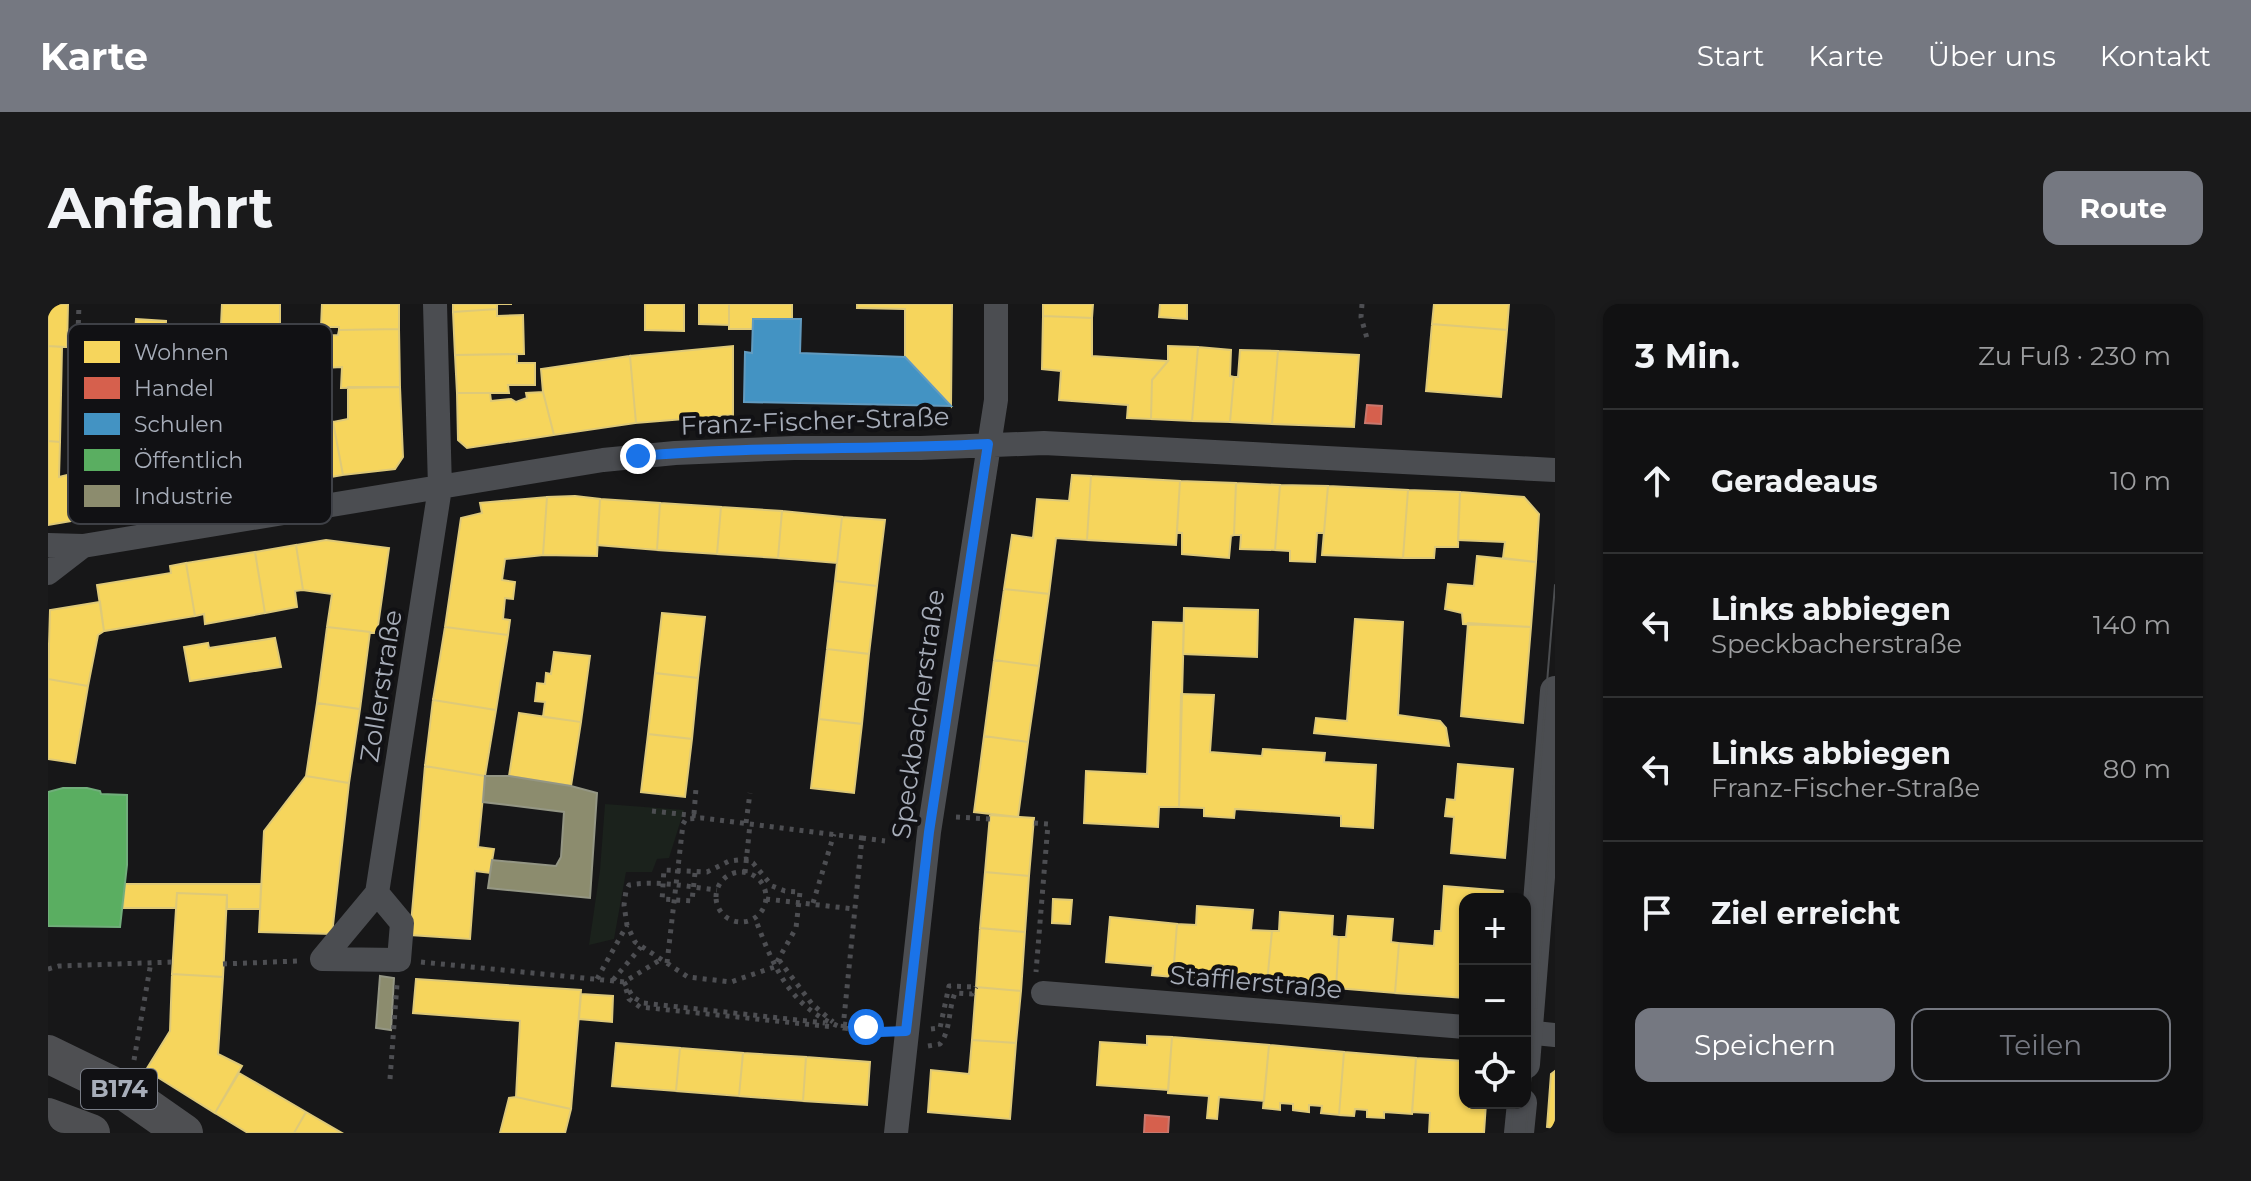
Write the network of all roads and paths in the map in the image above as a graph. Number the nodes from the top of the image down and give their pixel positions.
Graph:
1 (79, 304) edge
2 (435, 304) edge
3 (996, 304) edge
4 (1362, 304) edge
5 (78, 324) edge
6 (1368, 342) dead end
7 (988, 444) junction
8 (1555, 470) edge
9 (440, 488) junction
10 (332, 506) edge
11 (218, 524) edge
12 (48, 545) edge
13 (83, 546) junction
14 (48, 573) edge
15 (1555, 691) edge
16 (696, 788) dead end
17 (750, 793) dead end
18 (652, 811) dead end
19 (694, 814) junction
20 (702, 818) junction
21 (1034, 823) dead end
22 (748, 824) junction
23 (834, 834) junction
24 (862, 838) junction
25 (885, 841) dead end
26 (746, 859) junction
27 (678, 871) junction
28 (695, 873) junction
29 (745, 873) junction
30 (663, 885) junction
31 (676, 886) junction
32 (693, 887) junction
33 (717, 890) junction
34 (377, 893) junction
35 (766, 899) junction
36 (674, 900) junction
37 (799, 902) junction
38 (813, 903) junction
39 (854, 909) junction
40 (755, 918) junction
41 (627, 925) junction
42 (641, 947) junction
43 (322, 959) junction
44 (1037, 959) dead end
45 (399, 960) junction
46 (660, 960) junction
47 (779, 960) junction
48 (151, 962) junction
49 (173, 962) dead end
50 (667, 963) junction
51 (223, 964) dead end
52 (774, 967) junction
53 (48, 971) edge
54 (597, 979) junction
55 (613, 980) junction
56 (624, 982) junction
57 (1043, 993) dead end
58 (838, 1025) junction
59 (1459, 1027) edge
60 (879, 1032) junction
61 (1536, 1033) edge
62 (906, 1037) junction
63 (48, 1054) edge
64 (390, 1079) dead end
65 (124, 1091) junction
66 (1521, 1109) edge
67 (48, 1117) edge
68 (91, 1133) edge
69 (184, 1133) edge
70 (896, 1133) edge
71 (1519, 1133) edge

1 - 5 path
2 - 9 street, Zollerstraße
3 - 7 street, Speckbacherstraße
4 - 6 path
7 - 8 street, Franz-Fischer-Straße
7 - 9 street, Franz-Fischer-Straße
7 - 62 street, Speckbacherstraße
9 - 10 street, Franz-Fischer-Straße
9 - 34 street, Zollerstraße
11 - 13 street, Franz-Fischer-Straße
12 - 13 street, Franz-Fischer-Straße
13 - 14 street, Franz-Fischer-Straße
15 - 61 street
16 - 19 path
17 - 22 path
18 - 19 path
19 - 20 path
20 - 22 path
20 - 27 path
21 - 44 path
22 - 23 path
22 - 26 path
23 - 24 path
23 - 38 path
24 - 25 path
24 - 39 path
26 - 28 path
26 - 29 path
26 - 37 path
27 - 28 path
27 - 30 path
27 - 31 path
28 - 32 path
29 - 33 path
29 - 35 path
30 - 31 path
30 - 36 path
30 - 41 path
31 - 32 path
31 - 36 path
32 - 33 path
32 - 36 path
33 - 40 path
34 - 43 street
34 - 45 street
35 - 37 path
35 - 40 path
36 - 50 path
37 - 38 path
37 - 47 path
38 - 39 path
39 - 58 path
40 - 52 path
41 - 42 path
41 - 54 path
42 - 46 path
42 - 55 path
43 - 45 street
43 - 51 path
45 - 54 path
45 - 64 path
46 - 50 path
46 - 56 path
47 - 52 path
47 - 58 path
48 - 49 path
48 - 53 path
48 - 65 path
50 - 52 path
52 - 58 path
54 - 55 path
55 - 56 path
56 - 58 path
56 - 58 path
57 - 59 street, Stafflerstraße
58 - 60 path
60 - 62 path
60 - 62 path
62 - 62 path
62 - 70 street, Speckbacherstraße
63 - 65 main road, B174
65 - 69 main road, B174
66 - 71 street
67 - 68 main road, B174

